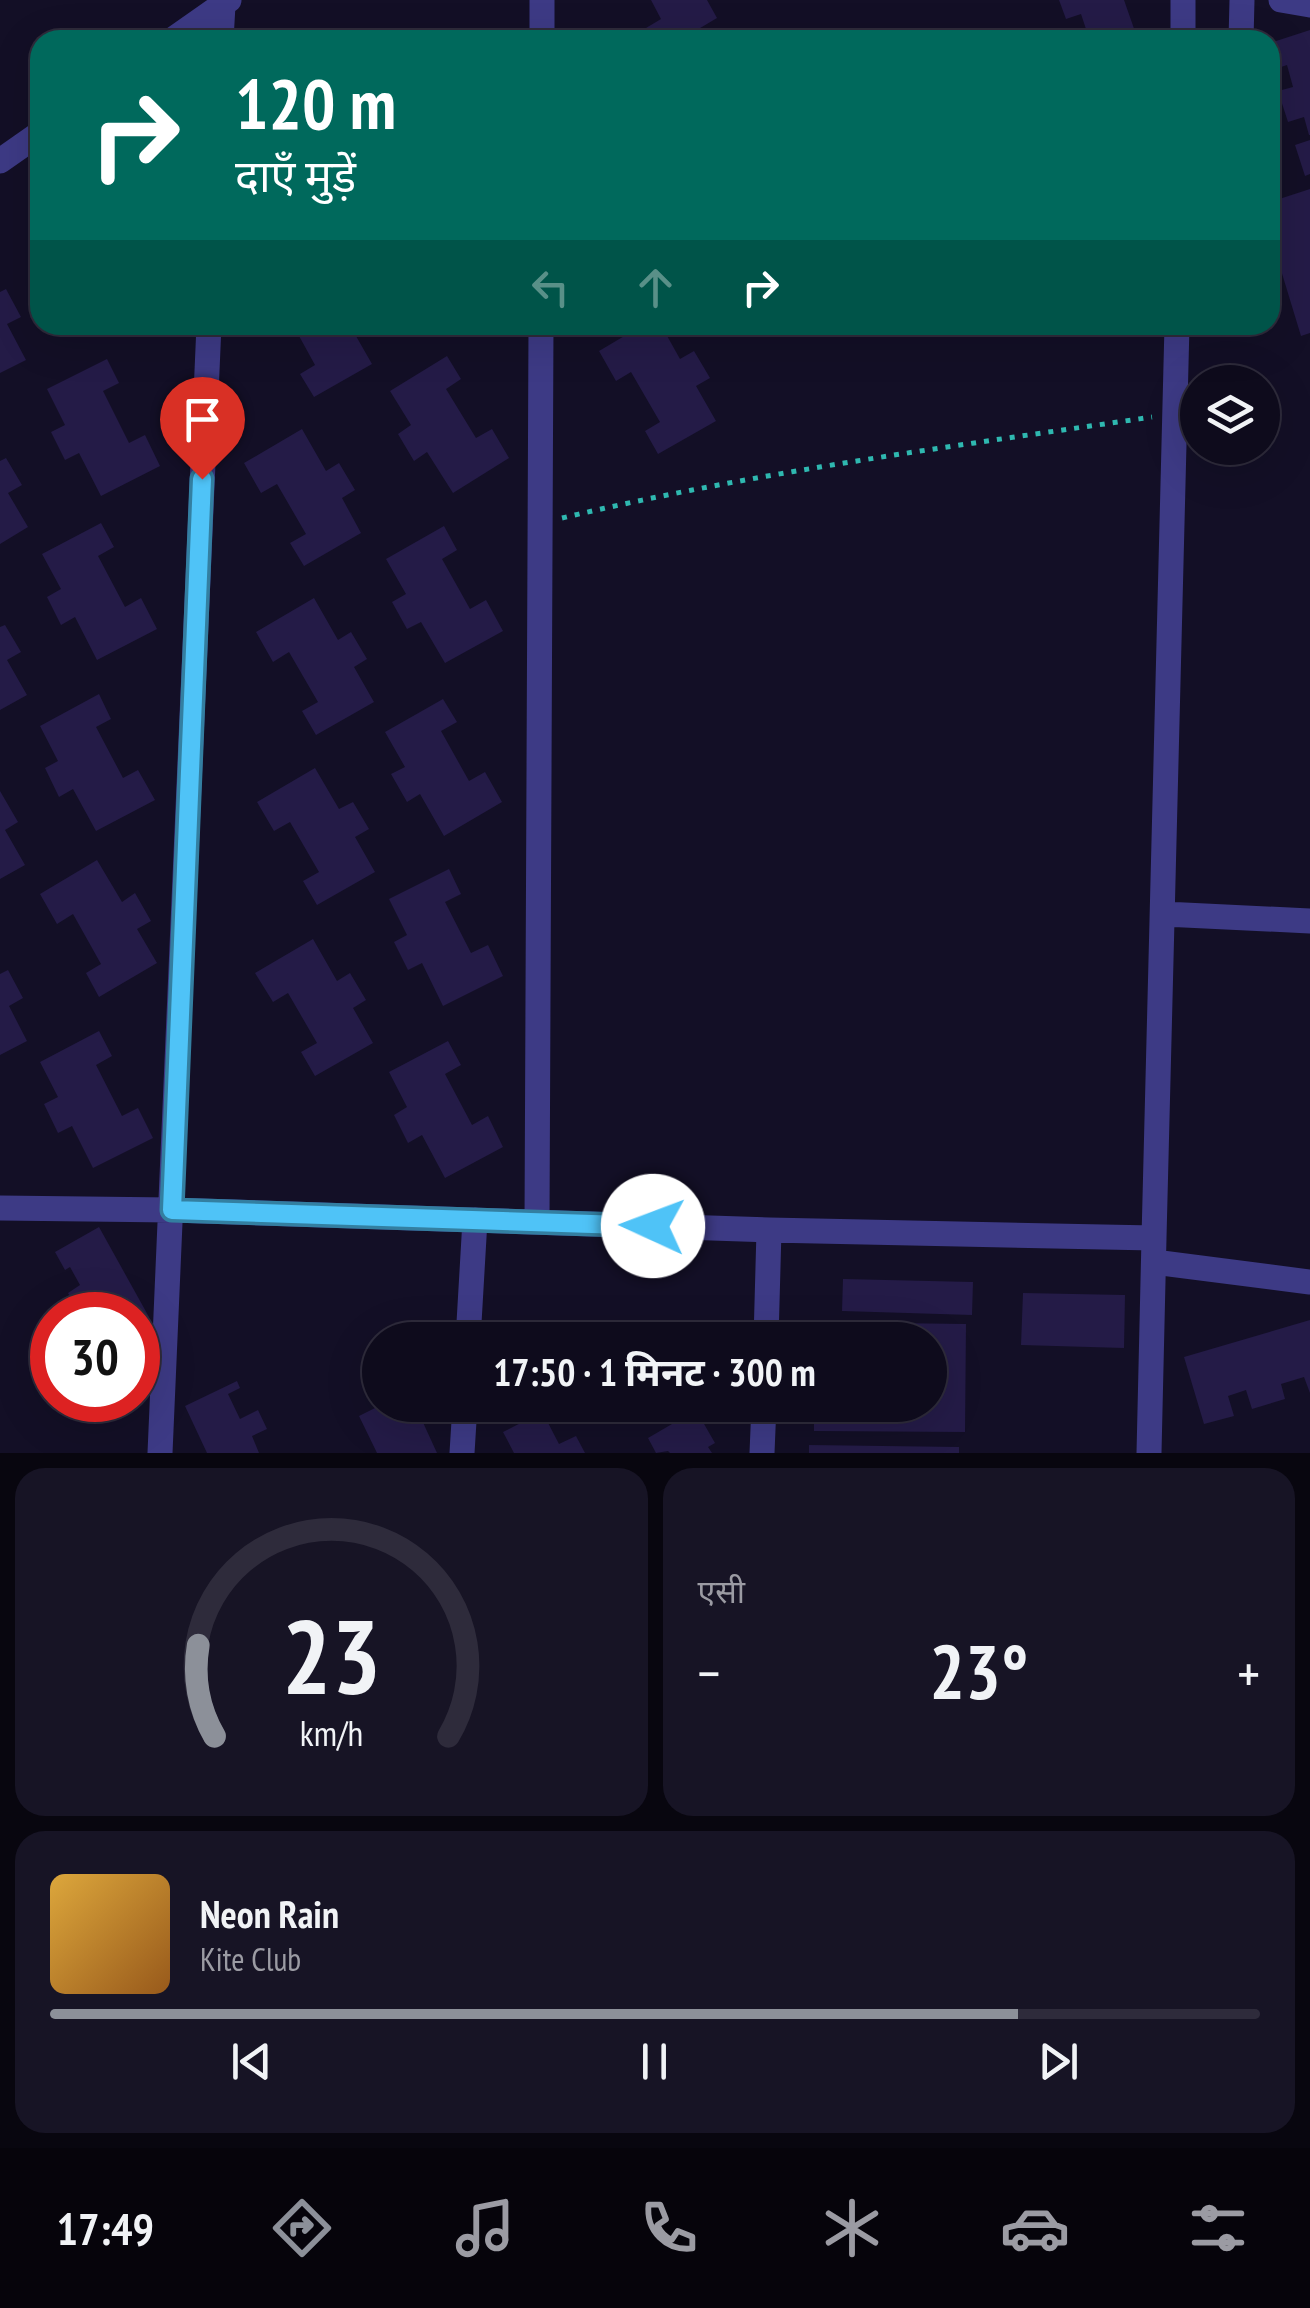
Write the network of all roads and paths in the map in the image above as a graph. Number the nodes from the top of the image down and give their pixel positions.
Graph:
1 (542, 0) edge
2 (1184, 0) edge
3 (1242, 0) edge
4 (1281, 0) edge
5 (226, 2) edge
6 (1310, 6) edge
7 (186, 30) edge
8 (222, 30) edge
9 (542, 30) edge
10 (1182, 30) edge
11 (1241, 30) edge
12 (30, 140) edge
13 (0, 161) edge
14 (209, 335) edge
15 (541, 335) edge
16 (1176, 335) edge
17 (1175, 413) junction
18 (540, 524) junction
19 (1164, 914) junction
20 (1310, 921) edge
21 (0, 1208) edge
22 (172, 1210) junction
23 (475, 1220) junction
24 (537, 1222) junction
25 (770, 1230) junction
26 (1154, 1250) junction
27 (1310, 1282) edge
28 (469, 1322) edge
29 (767, 1322) edge
30 (464, 1422) edge
31 (763, 1422) edge
32 (160, 1453) edge
33 (462, 1453) edge
34 (762, 1453) edge
35 (1149, 1453) edge

1 - 9 street
2 - 10 street
3 - 11 street
4 - 6 street
5 - 7 street
5 - 8 street
12 - 13 street
14 - 22 street
15 - 18 street
16 - 17 street
17 - 18 path
17 - 19 street
18 - 24 street
19 - 20 street
19 - 26 street
21 - 22 street
22 - 23 street
22 - 32 street
23 - 24 street
23 - 28 street
24 - 25 street
25 - 26 street
25 - 29 street
26 - 27 street
26 - 35 street
30 - 33 street
31 - 34 street

